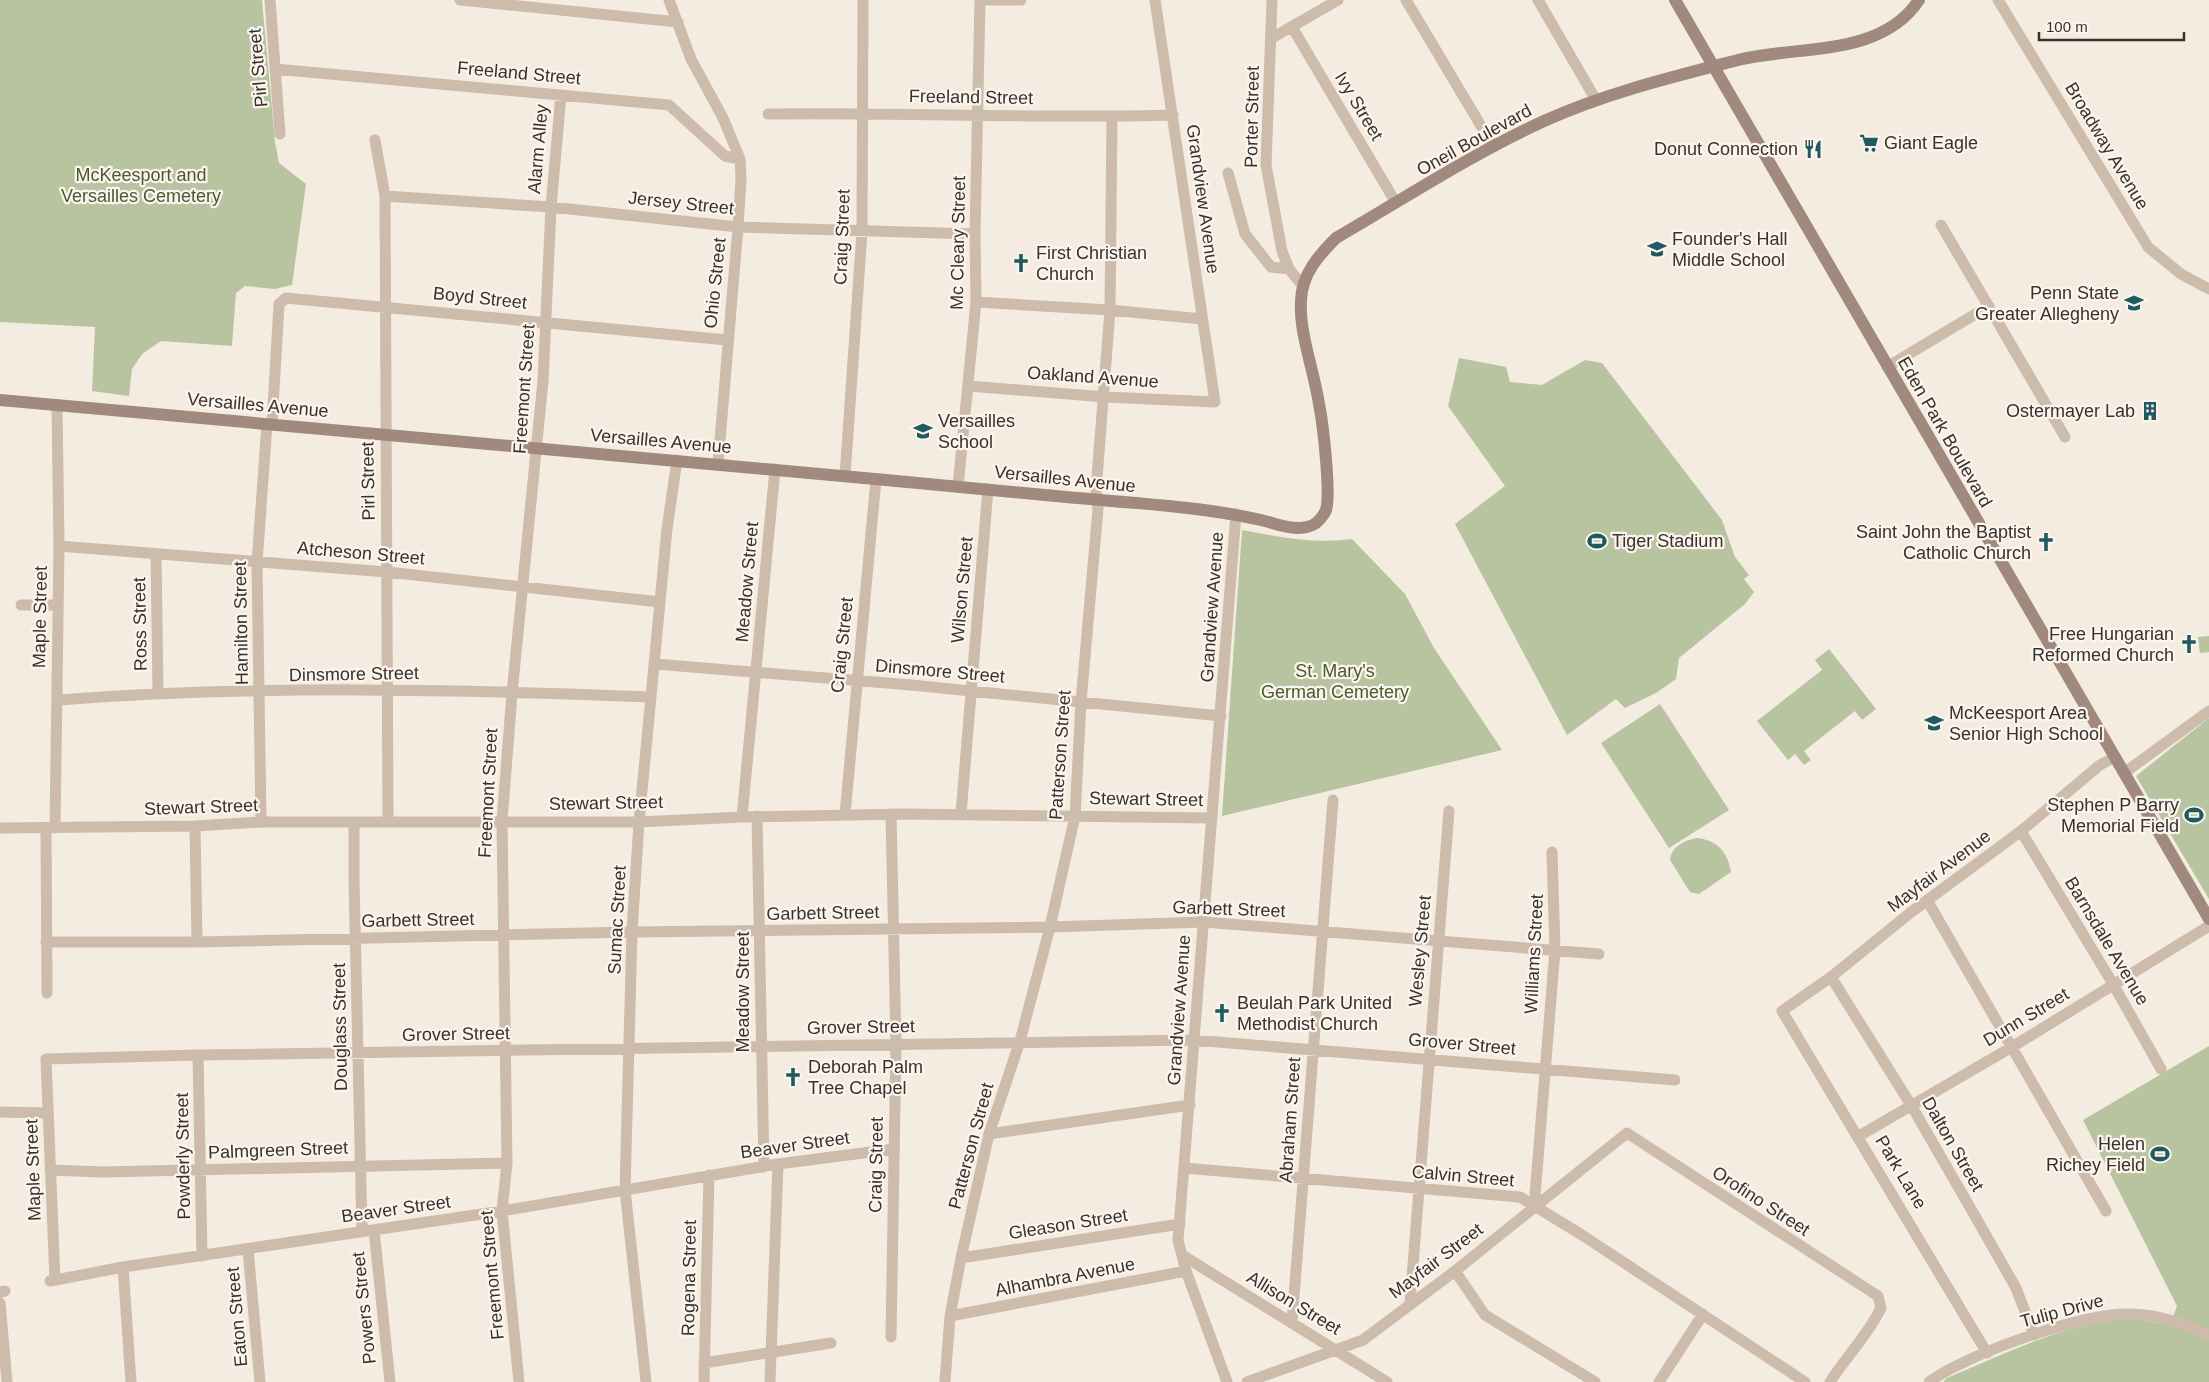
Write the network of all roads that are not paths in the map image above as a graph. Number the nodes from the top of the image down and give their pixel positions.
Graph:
1 (270, 0) edge
2 (460, 0) edge
3 (669, 0) edge
4 (863, 0) edge
5 (980, 0) edge
6 (1021, 0) edge
7 (1155, 0) edge
8 (1272, 0) edge
9 (1338, 0) edge
10 (1406, 0) edge
11 (1538, 0) edge
12 (1674, 0) edge
13 (1919, 0) edge
14 (1998, 0) edge
15 (678, 22) junction
16 (1292, 27) junction
17 (1272, 38) junction
18 (1713, 67) junction
19 (275, 69) junction
20 (561, 95) junction
21 (1596, 100) junction
22 (862, 113) junction
23 (768, 114) dead end
24 (978, 115) junction
25 (1173, 115) junction
26 (1112, 117) junction
27 (280, 134) dead end
28 (375, 140) dead end
29 (1493, 146) junction
30 (740, 159) junction
31 (1228, 173) dead end
32 (385, 196) junction
33 (1396, 203) junction
34 (550, 207) junction
35 (1941, 225) dead end
36 (738, 227) junction
37 (862, 232) junction
38 (974, 234) junction
39 (1289, 269) junction
40 (1303, 286) junction
41 (2209, 289) edge
42 (976, 302) junction
43 (385, 306) junction
44 (1989, 306) junction
45 (1110, 310) junction
46 (1202, 319) junction
47 (547, 322) junction
48 (727, 340) junction
49 (276, 351) joint
50 (1887, 368) junction
51 (969, 386) junction
52 (1105, 397) junction
53 (0, 400) edge
54 (1216, 402) joint
55 (58, 405) junction
56 (269, 424) junction
57 (384, 433) junction
58 (2065, 437) dead end
59 (537, 447) junction
60 (677, 460) junction
61 (718, 464) junction
62 (775, 469) junction
63 (845, 476) junction
64 (876, 479) junction
65 (958, 486) junction
66 (988, 489) junction
67 (1097, 500) junction
68 (1236, 514) junction
69 (1317, 522) joint
70 (59, 546) junction
71 (156, 554) junction
72 (257, 563) junction
73 (387, 572) junction
74 (524, 586) junction
75 (660, 602) junction
76 (21, 604) dead end
77 (57, 604) junction
78 (656, 664) junction
79 (756, 673) junction
80 (856, 681) junction
81 (387, 690) junction
82 (971, 691) junction
83 (259, 692) junction
84 (512, 693) junction
85 (158, 694) junction
86 (651, 697) junction
87 (58, 700) junction
88 (1082, 702) junction
89 (2209, 711) edge
90 (1220, 716) junction
91 (2115, 756) junction
92 (2124, 773) junction
93 (1333, 800) dead end
94 (1449, 811) dead end
95 (891, 814) junction
96 (961, 814) junction
97 (845, 815) junction
98 (757, 816) junction
99 (1075, 816) junction
100 (742, 817) junction
101 (1212, 818) junction
102 (261, 822) junction
103 (354, 822) junction
104 (388, 822) junction
105 (502, 822) junction
106 (639, 822) junction
107 (195, 826) junction
108 (0, 828) edge
109 (51, 828) junction
110 (2021, 832) junction
111 (1552, 852) dead end
112 (1927, 900) junction
113 (2209, 918) edge
114 (1204, 922) junction
115 (2209, 926) edge
116 (1050, 928) junction
117 (892, 929) junction
118 (632, 932) junction
119 (760, 932) junction
120 (1322, 932) junction
121 (502, 936) junction
122 (356, 938) junction
123 (1439, 940) junction
124 (46, 942) junction
125 (197, 942) junction
126 (1555, 950) junction
127 (1599, 954) dead end
128 (1830, 977) junction
129 (2113, 984) junction
130 (47, 993) dead end
131 (1782, 1011) joint
132 (1193, 1040) junction
133 (1020, 1041) junction
134 (896, 1044) junction
135 (760, 1046) junction
136 (2012, 1047) junction
137 (631, 1048) junction
138 (504, 1050) junction
139 (1313, 1050) junction
140 (359, 1053) junction
141 (198, 1055) junction
142 (1430, 1058) junction
143 (46, 1059) joint
144 (1544, 1068) junction
145 (2161, 1069) dead end
146 (1675, 1080) dead end
147 (1911, 1104) junction
148 (1190, 1105) junction
149 (0, 1112) edge
150 (48, 1113) junction
151 (990, 1134) junction
152 (1627, 1134) joint
153 (1859, 1136) junction
154 (894, 1149) junction
155 (507, 1163) junction
156 (778, 1164) junction
157 (360, 1166) junction
158 (764, 1167) junction
159 (1184, 1168) junction
160 (50, 1170) junction
161 (202, 1170) junction
162 (709, 1175) junction
163 (1304, 1180) junction
164 (625, 1190) junction
165 (1420, 1190) junction
166 (1534, 1208) junction
167 (502, 1211) junction
168 (2106, 1211) dead end
169 (1180, 1224) junction
170 (374, 1230) junction
171 (362, 1231) junction
172 (248, 1249) junction
173 (1182, 1255) junction
174 (202, 1256) junction
175 (960, 1258) junction
176 (123, 1267) junction
177 (1455, 1271) junction
178 (1186, 1272) junction
179 (53, 1280) joint
180 (0, 1303) edge
181 (1410, 1303) junction
182 (1702, 1314) junction
183 (950, 1316) junction
184 (1292, 1322) junction
185 (2034, 1335) junction
186 (2209, 1335) edge
187 (890, 1337) dead end
188 (831, 1343) dead end
189 (1338, 1350) junction
190 (1987, 1353) junction
191 (771, 1354) junction
192 (704, 1363) junction
193 (390, 1381) edge
194 (7, 1382) edge
195 (131, 1382) edge
196 (260, 1382) edge
197 (519, 1382) edge
198 (646, 1382) edge
199 (704, 1382) edge
200 (770, 1382) edge
201 (945, 1382) edge
202 (1227, 1382) edge
203 (1247, 1382) edge
204 (1387, 1382) edge
205 (1594, 1382) edge
206 (1660, 1382) edge
207 (1805, 1382) edge
208 (1830, 1382) edge
209 (1929, 1382) edge

1 - 19 street, Pirl Street
2 - 15 street
3 - 15 street, Ohio Street
4 - 22 street, Craig Street
5 - 6 street
5 - 24 street, Mc Cleary Street
7 - 25 street, Grandview Avenue
8 - 17 street, Porter Street
9 - 16 street
10 - 29 street
11 - 21 street
12 - 18 street, Eden Park Boulevard
13 - 18 street, Oneil Boulevard
14 - 41 street, Broadway Avenue
15 - 30 street, Ohio Street
16 - 17 street
16 - 33 street, Ivy Street
17 - 39 street, Porter Street
18 - 21 street, Oneil Boulevard
18 - 50 street, Eden Park Boulevard
19 - 20 street, Freeland Street
19 - 27 street, Pirl Street
20 - 30 street, Freeland Street
20 - 34 street, Alarm Alley
21 - 29 street, Oneil Boulevard
22 - 23 street, Freeland Street
22 - 24 street, Freeland Street
22 - 37 street, Craig Street
24 - 26 street, Freeland Street
24 - 38 street, Mc Cleary Street
25 - 26 street, Freeland Street
25 - 46 street, Grandview Avenue
26 - 45 street, Patterson Street
28 - 32 street, Pirl Street
29 - 33 street, Oneil Boulevard
30 - 36 street, Ohio Street
31 - 39 street
32 - 34 street, Jersey Street
32 - 43 street, Pirl Street
33 - 40 street, Oneil Boulevard
34 - 36 street, Jersey Street
34 - 47 street, Freemont Street
35 - 44 street
36 - 37 street, Jersey Street
36 - 48 street, Ohio Street
37 - 38 street, Jersey Street
37 - 63 street, Craig Street
38 - 42 street, Mc Cleary Street
39 - 40 street, Porter Street
40 - 69 street, Oneil Boulevard
42 - 45 street
42 - 51 street, Mc Cleary Street
43 - 47 street, Boyd Street
43 - 49 street, Boyd Street
43 - 57 street, Pirl Street
44 - 50 street
44 - 58 street
45 - 46 street
45 - 52 street, Patterson Street
46 - 54 street, Grandview Avenue
47 - 48 street, Boyd Street
47 - 59 street, Freemont Street
48 - 61 street, Ohio Street
49 - 56 street, Hamilton Street
50 - 91 street, Eden Park Boulevard
51 - 52 street, Oakland Avenue
51 - 65 street, Mc Cleary Street
52 - 54 street, Oakland Avenue
52 - 67 street, Patterson Street
53 - 55 street, Versailles Avenue
55 - 56 street, Versailles Avenue
55 - 70 street, Maple Street
56 - 57 street, Versailles Avenue
56 - 72 street, Hamilton Street
57 - 59 street, Versailles Avenue
57 - 73 street, Pirl Street
59 - 60 street, Versailles Avenue
59 - 74 street, Freemont Street
60 - 61 street, Versailles Avenue
60 - 75 street, Sumac Street
61 - 62 street, Versailles Avenue
62 - 63 street, Versailles Avenue
62 - 79 street, Meadow Street
63 - 64 street, Versailles Avenue
64 - 65 street, Versailles Avenue
64 - 80 street, Craig Street
65 - 66 street, Versailles Avenue
66 - 67 street, Versailles Avenue
66 - 82 street, Wilson Street
67 - 68 street, Versailles Avenue
67 - 88 street, Patterson Street
68 - 69 street, Versailles Avenue
68 - 90 street, Grandview Avenue
70 - 71 street, Atcheson Street
70 - 77 street, Maple Street
71 - 72 street, Atcheson Street
71 - 85 street, Ross Street
72 - 73 street, Atcheson Street
72 - 83 street, Hamilton Street
73 - 74 street, Atcheson Street
73 - 81 street, Pirl Street
74 - 75 street, Atcheson Street
74 - 84 street, Freemont Street
75 - 78 street, Sumac Street
76 - 77 street
77 - 87 street, Maple Street
78 - 79 street, Dinsmore Street
78 - 86 street, Sumac Street
79 - 80 street, Dinsmore Street
79 - 100 street, Meadow Street
80 - 82 street, Dinsmore Street
80 - 97 street, Craig Street
81 - 83 street, Dinsmore Street
81 - 84 street, Dinsmore Street
81 - 104 street, Pirl Street
82 - 88 street, Dinsmore Street
82 - 96 street, Wilson Street
83 - 85 street, Dinsmore Street
83 - 102 street, Hamilton Street
84 - 86 street, Dinsmore Street
84 - 105 street, Freemont Street
85 - 87 street, Dinsmore Street
86 - 106 street, Sumac Street
87 - 109 street, Maple Street
88 - 90 street, Dinsmore Street
88 - 99 street, Patterson Street
89 - 92 street
90 - 101 street, Grandview Avenue
91 - 92 street, Eden Park Boulevard
91 - 110 street, Mayfair Avenue
92 - 113 street, Eden Park Boulevard
93 - 120 street, Abraham Street
94 - 123 street, Wesley Street
95 - 96 street, Stewart Street
95 - 97 street, Stewart Street
95 - 117 street, Craig Street
96 - 99 street, Stewart Street
97 - 98 street, Stewart Street
98 - 100 street, Stewart Street
98 - 119 street, Meadow Street
99 - 101 street, Stewart Street
99 - 116 street, Patterson Street
100 - 106 street, Stewart Street
101 - 114 street, Grandview Avenue
102 - 103 street, Stewart Street
102 - 107 street, Stewart Street
103 - 104 street, Stewart Street
103 - 122 street, Douglass Street
104 - 105 street, Stewart Street
105 - 106 street, Stewart Street
105 - 121 street, Freemont Street
106 - 118 street, Sumac Street
107 - 109 street, Stewart Street
107 - 125 street
108 - 109 street, Stewart Street
109 - 124 street, Maple Street
110 - 112 street, Mayfair Avenue
110 - 129 street, Barnsdale Avenue
111 - 126 street, Williams Street
112 - 128 street, Mayfair Avenue
112 - 136 street
114 - 116 street, Garbett Street
114 - 120 street, Garbett Street
114 - 132 street, Grandview Avenue
115 - 129 street, Dunn Street
116 - 117 street, Garbett Street
116 - 133 street, Patterson Street
117 - 119 street, Garbett Street
117 - 134 street, Craig Street
118 - 119 street, Garbett Street
118 - 121 street, Garbett Street
118 - 137 street, Sumac Street
119 - 135 street, Meadow Street
120 - 123 street, Garbett Street
120 - 139 street, Abraham Street
121 - 122 street, Garbett Street
121 - 138 street, Freemont Street
122 - 125 street, Garbett Street
122 - 140 street, Douglass Street
123 - 126 street, Garbett Street
123 - 142 street, Wesley Street
124 - 125 street, Garbett Street
124 - 130 street, Maple Street
126 - 127 street, Garbett Street
126 - 144 street, Williams Street
128 - 131 street, Mayfair Avenue
128 - 147 street, Dalton Street
129 - 136 street, Dunn Street
129 - 145 street, Barnsdale Avenue
131 - 153 street, Park Lane
132 - 133 street, Grover Street
132 - 139 street, Grover Street
132 - 148 street, Grandview Avenue
133 - 134 street, Grover Street
133 - 151 street, Patterson Street
134 - 135 street, Grover Street
134 - 154 street, Craig Street
135 - 137 street, Grover Street
135 - 158 street, Meadow Street
136 - 147 street, Dunn Street
136 - 168 street
137 - 138 street, Grover Street
137 - 164 street, Sumac Street
138 - 140 street, Grover Street
138 - 155 street, Freemont Street
139 - 142 street, Grover Street
139 - 163 street, Abraham Street
140 - 141 street, Grover Street
140 - 157 street, Douglass Street
141 - 143 street, Grover Street
141 - 161 street, Powderly Street
142 - 144 street, Grover Street
142 - 165 street, Wesley Street
143 - 150 street, Maple Street
144 - 146 street, Grover Street
144 - 166 street, Williams Street
147 - 153 street, Dunn Street
147 - 185 street, Dalton Street
148 - 151 street
148 - 159 street, Grandview Avenue
149 - 150 street
150 - 160 street, Maple Street
151 - 175 street, Patterson Street
152 - 166 street, Mayfair Street
152 - 208 street, Orofino Street
153 - 190 street, Park Lane
154 - 156 street, Beaver Street
154 - 187 street, Craig Street
155 - 157 street, Palmgreen Street
155 - 167 street, Freemont Street
156 - 158 street, Beaver Street
156 - 191 street
157 - 161 street, Palmgreen Street
157 - 171 street, Douglass Street
158 - 162 street, Beaver Street
159 - 163 street, Calvin Street
159 - 169 street, Grandview Avenue
160 - 161 street, Palmgreen Street
160 - 179 street, Maple Street
161 - 174 street, Powderly Street
162 - 164 street, Beaver Street
162 - 192 street, Rogena Street
163 - 165 street, Calvin Street
163 - 184 street, Abraham Street
164 - 167 street, Beaver Street
164 - 198 street, Sumac Street
165 - 166 street, Calvin Street
165 - 181 street, Wesley Street
166 - 177 street, Mayfair Street
166 - 182 street, Calvin Street
167 - 170 street, Beaver Street
167 - 197 street, Freemont Street
169 - 173 street, Grandview Avenue
169 - 175 street, Gleason Street
170 - 171 street, Beaver Street
170 - 193 street, Powers Street
171 - 172 street, Beaver Street
172 - 174 street, Beaver Street
172 - 196 street, Eaton Street
173 - 178 street, Grandview Avenue
173 - 184 street, Allison Street
174 - 176 street, Beaver Street
175 - 183 street, Patterson Street
176 - 179 street, Beaver Street
176 - 195 street
177 - 181 street, Mayfair Street
177 - 205 street
178 - 183 street, Alhambra Avenue
178 - 202 street, Grandview Avenue
180 - 194 street
181 - 189 street, Mayfair Street
182 - 206 street
182 - 207 street, Calvin Street
183 - 201 street, Patterson Street
184 - 189 street, Allison Street
185 - 186 street, Tulip Drive
185 - 190 street, Tulip Drive
188 - 191 street
189 - 203 street, Mayfair Street
189 - 204 street, Allison Street
190 - 209 street, Tulip Drive
191 - 192 street
191 - 200 street
192 - 199 street, Rogena Street

